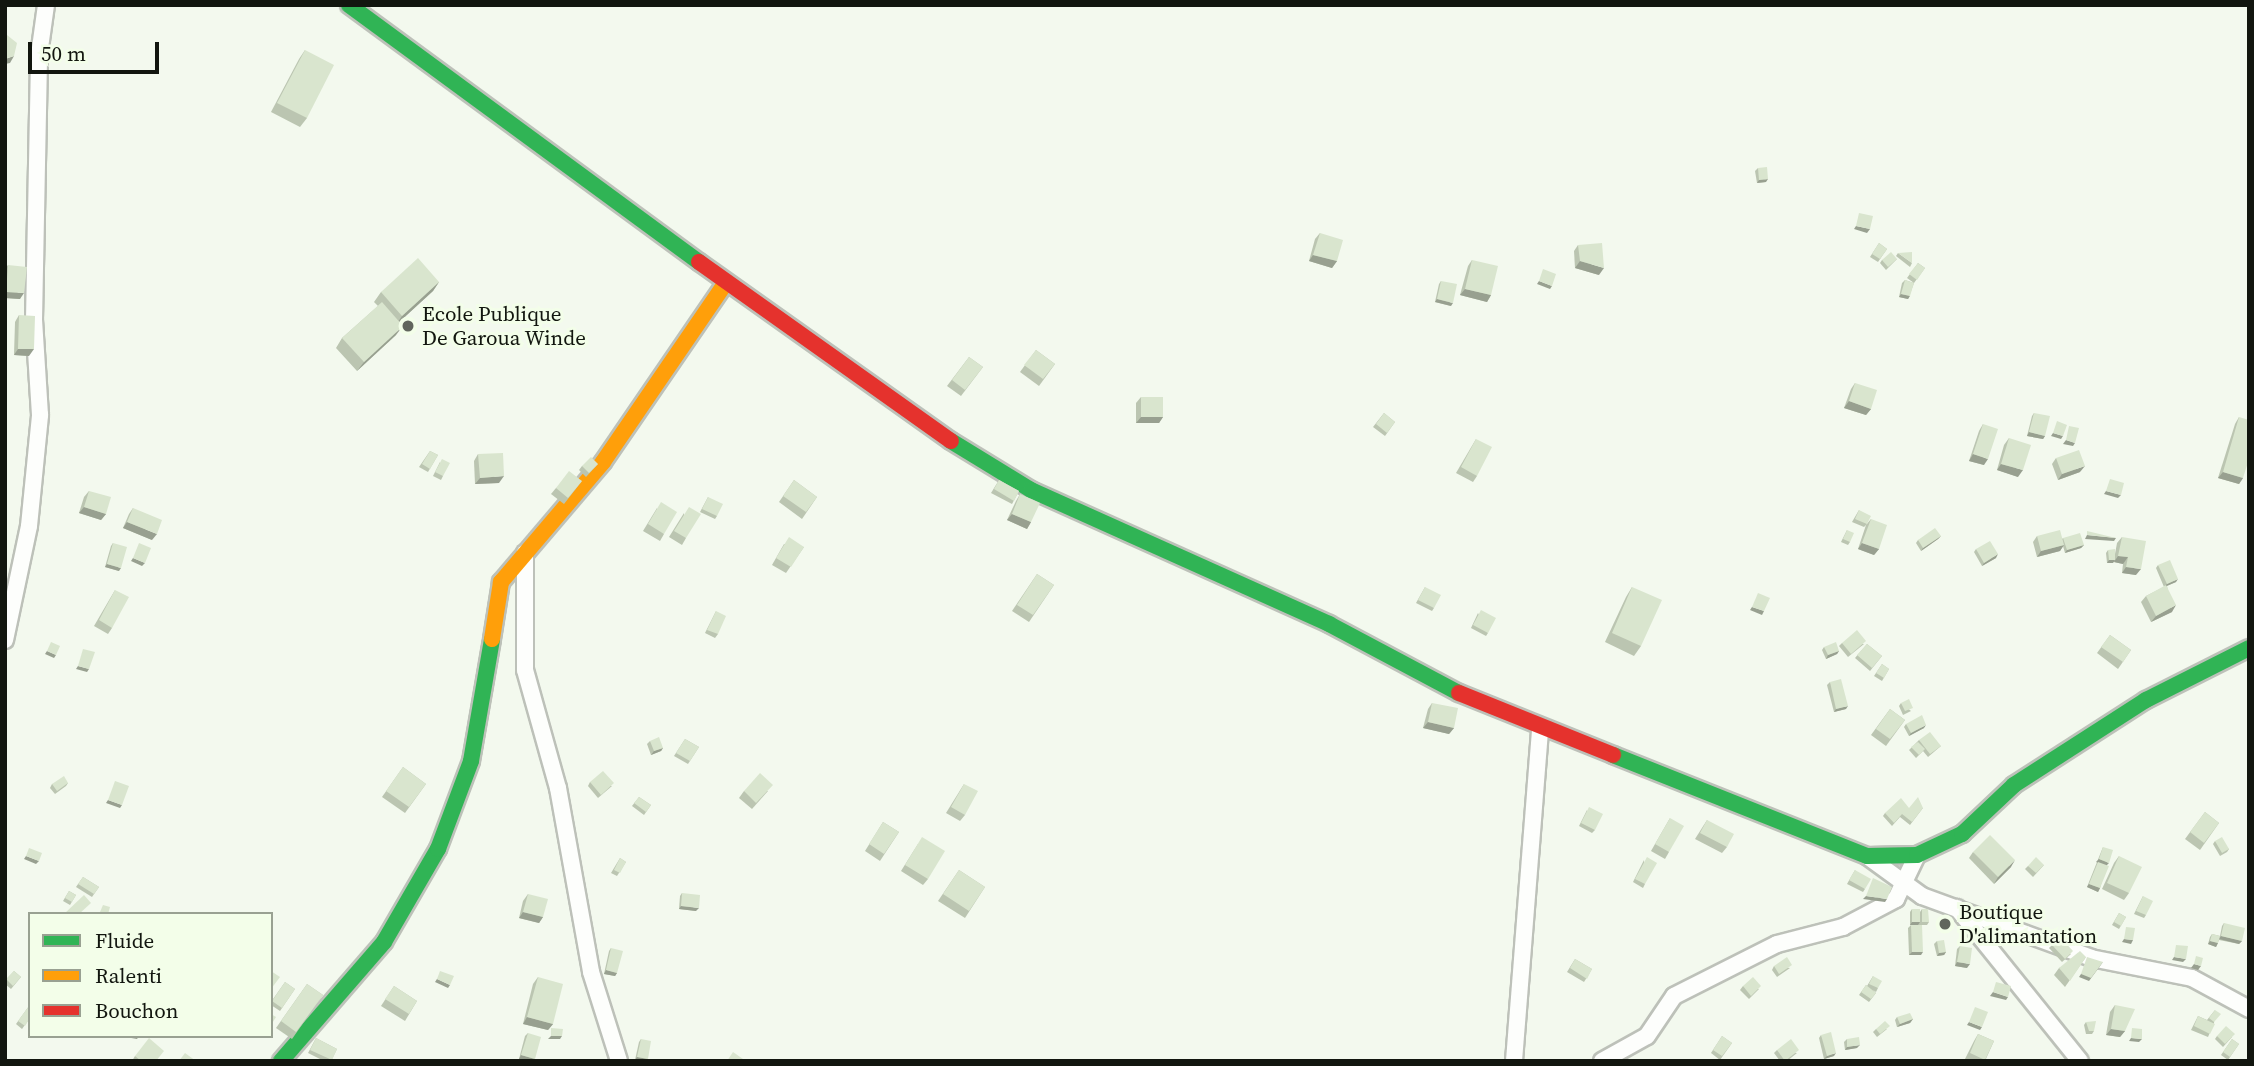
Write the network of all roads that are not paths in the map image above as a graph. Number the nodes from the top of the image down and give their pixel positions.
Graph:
1 (46, 5) edge
2 (349, 5) edge
3 (724, 285) junction
4 (526, 547) junction
5 (5, 640) edge
6 (2249, 648) edge
7 (1540, 729) junction
8 (1917, 855) junction
9 (1867, 856) junction
10 (1902, 881) junction
11 (1955, 906) junction
12 (2248, 1007) edge
13 (281, 1061) edge
14 (619, 1061) edge
15 (1514, 1061) edge
16 (1602, 1061) edge
17 (2080, 1061) edge

1 - 5 street
2 - 3 street
3 - 4 street
3 - 7 street
4 - 13 street
4 - 14 street
6 - 8 street
7 - 9 street
7 - 15 street
8 - 9 street
8 - 10 street
9 - 10 street
10 - 11 street
10 - 16 street
11 - 12 street
11 - 17 street

